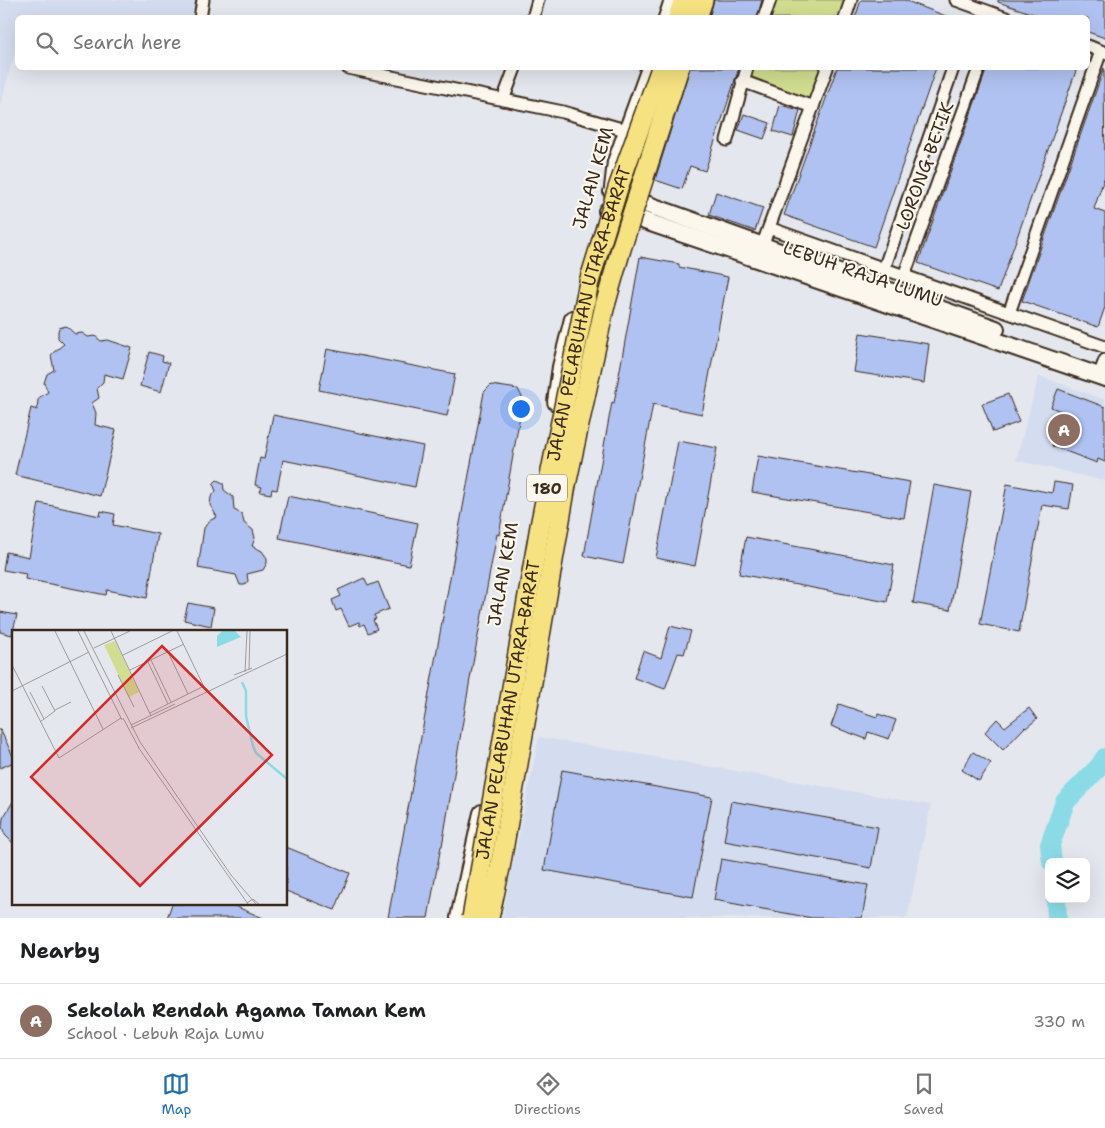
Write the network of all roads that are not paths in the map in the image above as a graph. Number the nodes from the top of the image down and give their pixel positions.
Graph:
1 (203, 0) edge
2 (538, 0) edge
3 (673, 0) edge
4 (684, 0) edge
5 (703, 0) edge
6 (708, 0) edge
7 (770, 0) edge
8 (851, 0) edge
9 (956, 0) edge
10 (972, 12) edge
11 (200, 15) edge
12 (534, 15) edge
13 (668, 15) edge
14 (679, 15) edge
15 (698, 15) edge
16 (703, 15) edge
17 (765, 15) edge
18 (846, 15) edge
19 (989, 15) edge
20 (1090, 47) edge
21 (1103, 52) edge
22 (358, 70) edge
23 (514, 70) edge
24 (649, 70) edge
25 (660, 70) edge
26 (679, 70) edge
27 (684, 70) edge
28 (746, 70) edge
29 (826, 70) edge
30 (952, 70) edge
31 (978, 70) edge
32 (742, 81) junction
33 (503, 100) junction
34 (813, 107) junction
35 (627, 130) junction
36 (661, 140) junction
37 (727, 140) dead end
38 (612, 192) junction
39 (641, 201) junction
40 (607, 211) junction
41 (636, 218) junction
42 (769, 228) junction
43 (760, 252) junction
44 (884, 269) junction
45 (904, 276) junction
46 (1009, 313) junction
47 (1105, 347) edge
48 (1103, 370) edge
49 (459, 918) edge
50 (472, 918) edge
51 (489, 918) edge
52 (496, 918) edge

1 - 11 street
2 - 12 street
3 - 13 street
4 - 14 main road
5 - 15 main road
6 - 16 street
7 - 17 street
8 - 18 street
9 - 10 street
10 - 19 street
20 - 21 street
21 - 46 street
22 - 33 street
23 - 33 street
24 - 35 street, JALAN KEM
25 - 50 main road, JALAN PELABUHAN UTARA-BARAT / 180, bridge
26 - 51 main road, JALAN PELABUHAN UTARA-BARAT / 180, bridge
27 - 36 street
28 - 32 street
29 - 34 street
30 - 44 street, LORONG BETIK
31 - 45 street, LORONG BETIK
32 - 34 street
32 - 37 street
33 - 35 street
34 - 42 street
35 - 36 street
35 - 38 street, JALAN KEM
36 - 39 street
38 - 39 street, LEBUH RAJA LUMU
38 - 40 street, JALAN KEM
39 - 41 street
39 - 43 street, LEBUH RAJA LUMU
40 - 41 street, LEBUH RAJA LUMU
40 - 49 street, JALAN KEM
41 - 43 street, LEBUH RAJA LUMU
41 - 52 street
42 - 43 street
42 - 44 street
43 - 48 street, LEBUH RAJA LUMU
44 - 45 street
45 - 46 street
46 - 47 street

